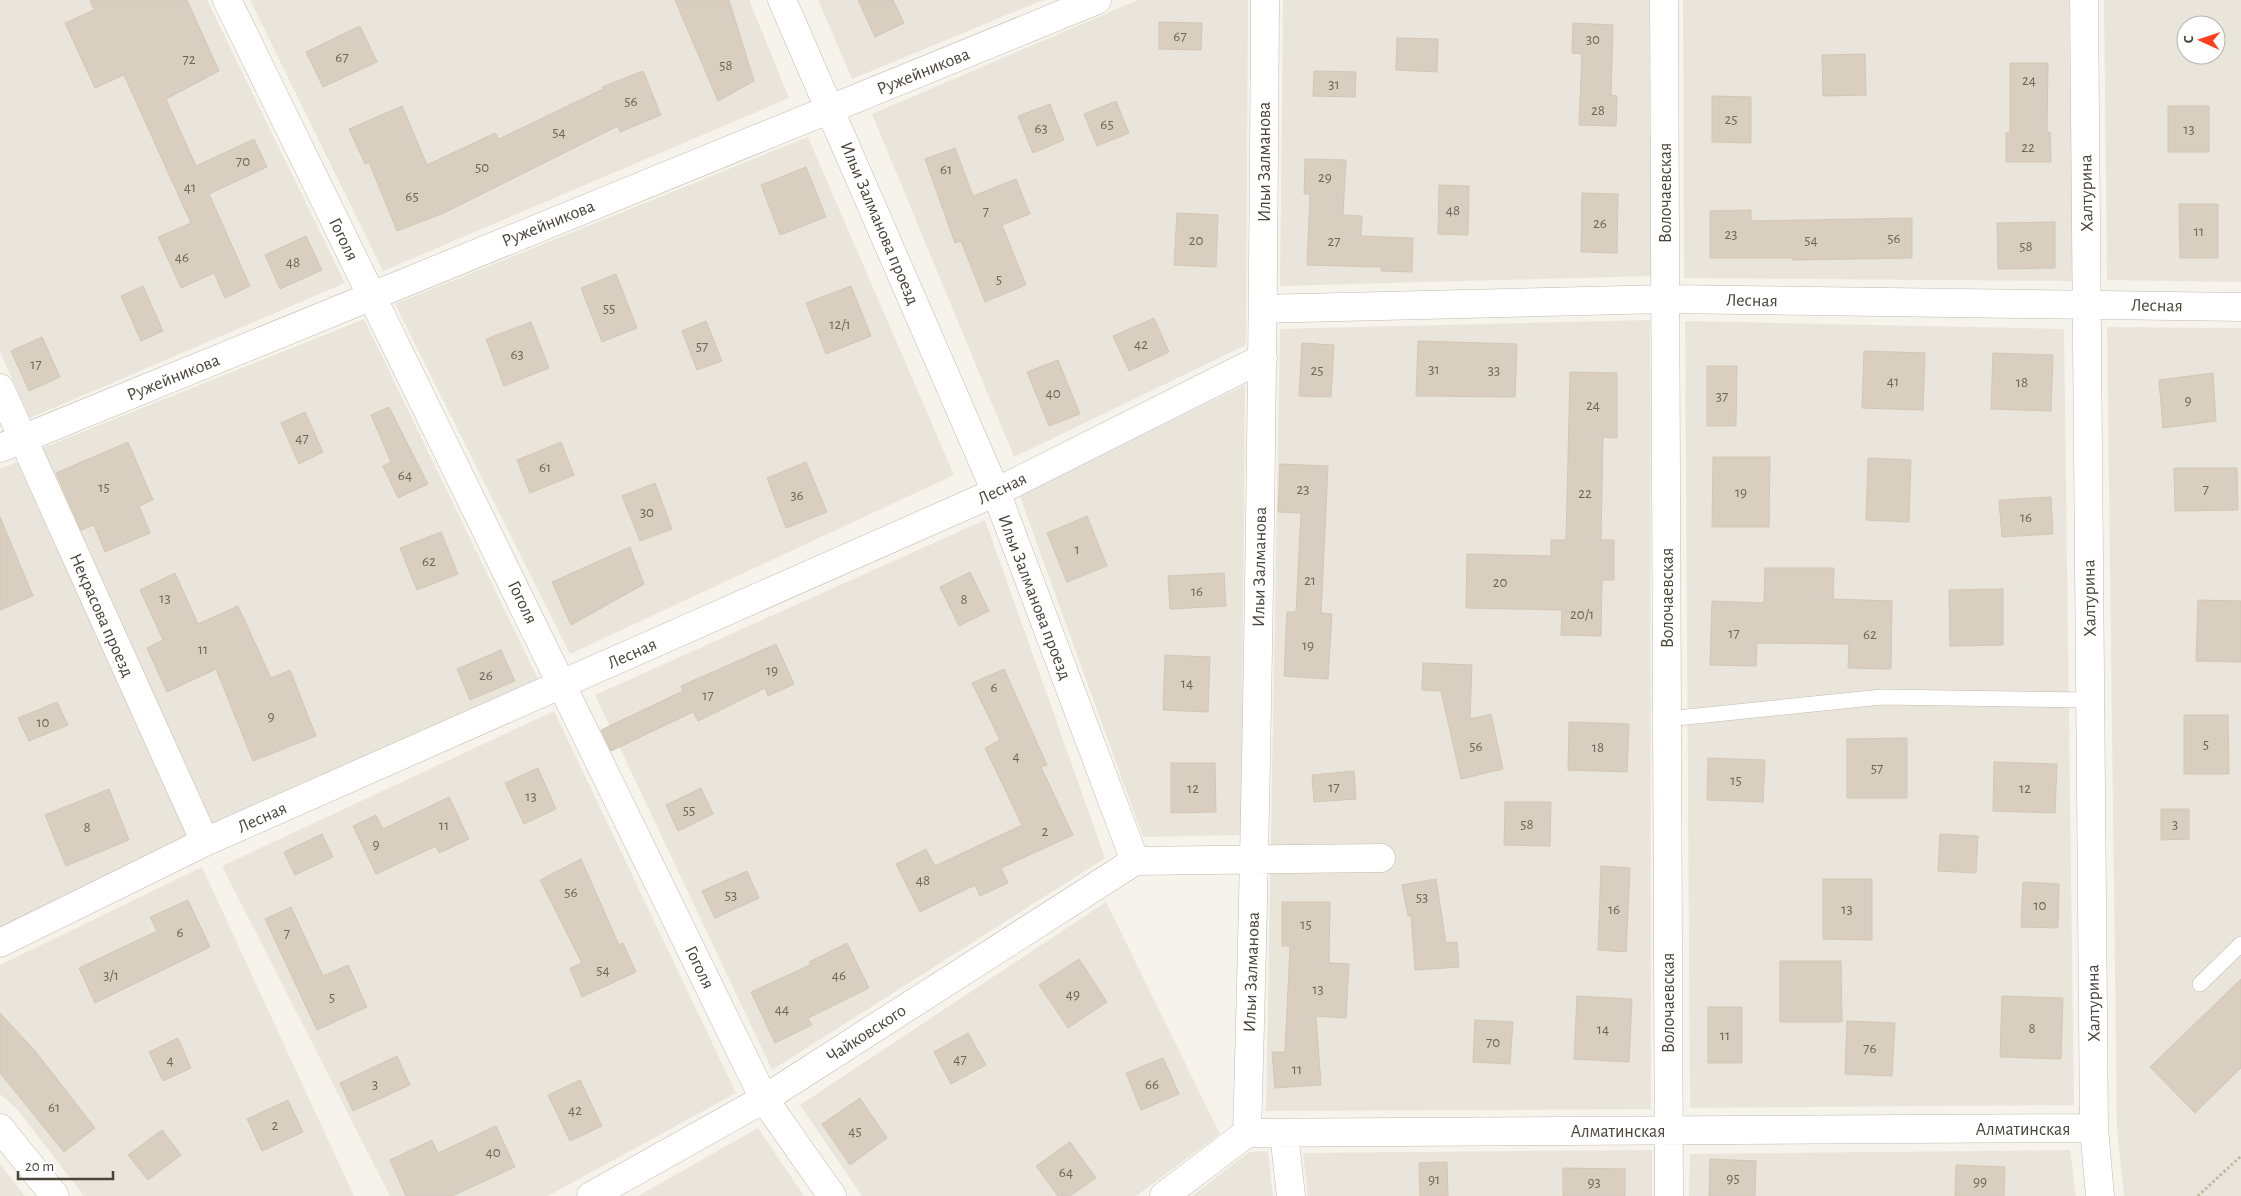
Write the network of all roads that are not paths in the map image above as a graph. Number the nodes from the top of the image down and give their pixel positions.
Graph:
1 (227, 0) edge
2 (782, 0) edge
3 (1097, 0) edge
4 (1265, 0) edge
5 (1664, 0) edge
6 (2084, 0) edge
7 (831, 108) junction
8 (372, 295) junction
9 (1665, 299) junction
10 (2087, 304) junction
11 (2241, 306) edge
12 (1263, 309) junction
13 (1263, 358) junction
14 (0, 388) edge
15 (11, 444) edge
16 (996, 492) junction
17 (562, 684) junction
18 (2090, 700) junction
19 (1667, 720) junction
20 (205, 842) junction
21 (1381, 858) dead end
22 (1255, 859) junction
23 (1135, 860) junction
24 (0, 943) edge
25 (2241, 944) edge
26 (2200, 984) dead end
27 (764, 1099) junction
28 (0, 1128) edge
29 (2094, 1128) junction
30 (1669, 1131) junction
31 (1246, 1133) junction
32 (1284, 1133) junction
33 (55, 1196) edge
34 (591, 1196) edge
35 (832, 1196) edge
36 (1164, 1196) edge
37 (1291, 1196) edge
38 (1669, 1196) edge
39 (2100, 1196) edge

1 - 8 street, Гоголя
2 - 7 street, Ильи Залманова проезд
3 - 7 street, Ружейникова
4 - 12 street, Ильи Залманова
5 - 9 street, Волочаевская
6 - 10 street, Халтурина
7 - 8 street, Ружейникова
7 - 16 street, Ильи Залманова проезд
8 - 15 street, Ружейникова
8 - 17 street, Гоголя
9 - 10 street, Лесная
9 - 12 street, Лесная
9 - 19 street, Волочаевская
10 - 11 street, Лесная
10 - 18 street, Халтурина
12 - 13 street, Ильи Залманова
13 - 16 street, Лесная
13 - 22 street, Ильи Залманова
14 - 15 street, Некрасова проезд
15 - 20 street, Некрасова проезд
16 - 17 street, Лесная
16 - 23 street, Ильи Залманова проезд
17 - 20 street, Лесная
17 - 27 street, Гоголя
18 - 19 lane
18 - 29 street, Халтурина
19 - 30 street, Волочаевская
20 - 24 street, Лесная
21 - 22 street
22 - 23 street
22 - 31 street, Ильи Залманова
23 - 27 street, Чайковского
25 - 26 lane
27 - 34 street, Чайковского
27 - 35 street, Гоголя
28 - 33 street
29 - 30 street, Алматинская
29 - 39 street, Халтурина
30 - 32 street, Алматинская
30 - 38 street, Волочаевская
31 - 32 street, Алматинская
31 - 36 street
32 - 37 street

